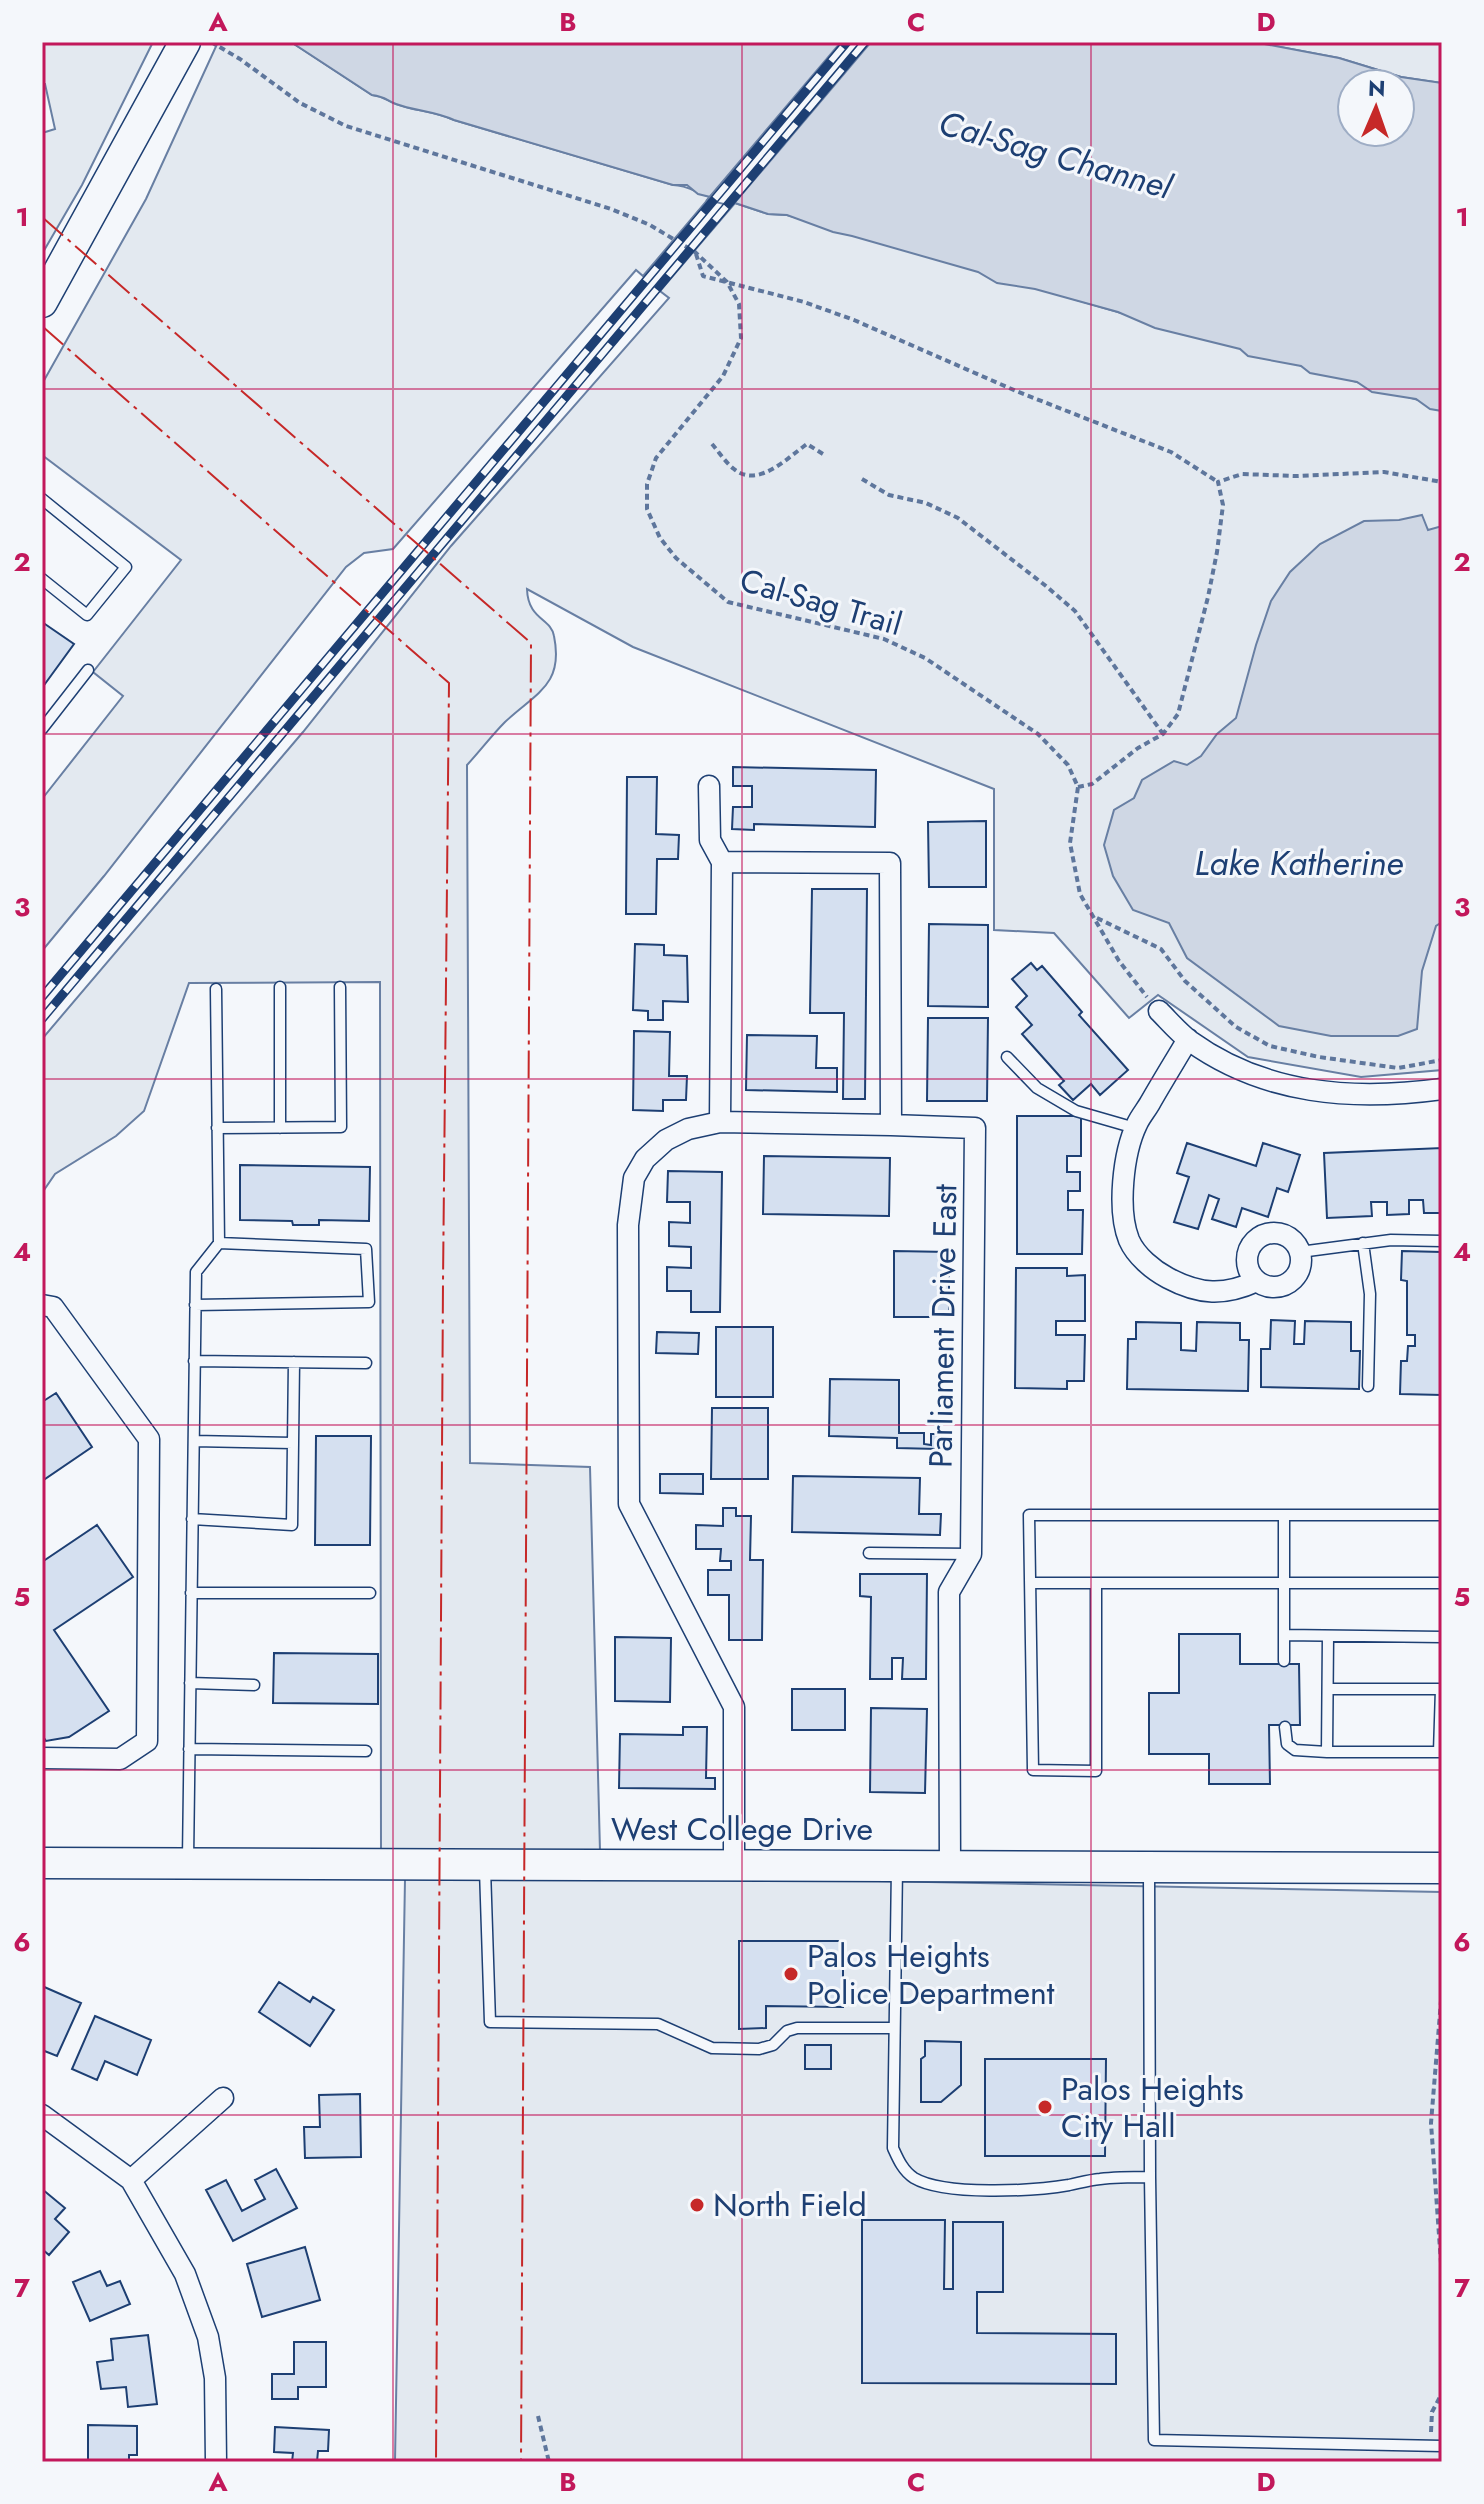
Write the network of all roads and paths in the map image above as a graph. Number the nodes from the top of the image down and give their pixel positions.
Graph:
1 (211, 42) edge
2 (184, 46) edge
3 (695, 252) junction
4 (727, 282) junction
5 (42, 302) edge
6 (712, 444) dead end
7 (823, 454) dead end
8 (862, 479) dead end
9 (1218, 482) junction
10 (1442, 482) edge
11 (42, 499) edge
12 (42, 579) edge
13 (88, 670) dead end
14 (42, 729) edge
15 (1163, 734) junction
16 (709, 786) dead end
17 (1078, 787) junction
18 (722, 862) junction
19 (1095, 917) junction
20 (280, 987) dead end
21 (340, 987) dead end
22 (216, 989) dead end
23 (1159, 1011) joint
24 (1188, 1039) junction
25 (1007, 1057) dead end
26 (1442, 1060) edge
27 (1442, 1089) edge
28 (720, 1122) junction
29 (891, 1125) junction
30 (217, 1128) junction
31 (280, 1128) junction
32 (1135, 1128) junction
33 (1442, 1241) edge
34 (219, 1243) junction
35 (1363, 1243) junction
36 (1300, 1252) junction
37 (1257, 1281) junction
38 (195, 1305) junction
39 (46, 1309) edge
40 (194, 1361) junction
41 (294, 1362) junction
42 (366, 1363) dead end
43 (1368, 1386) dead end
44 (194, 1441) junction
45 (293, 1443) junction
46 (1284, 1515) junction
47 (1442, 1515) edge
48 (192, 1519) junction
49 (869, 1553) dead end
50 (971, 1554) junction
51 (1030, 1583) junction
52 (1285, 1583) junction
53 (1442, 1583) edge
54 (1096, 1584) junction
55 (191, 1593) junction
56 (370, 1593) dead end
57 (1284, 1635) junction
58 (1328, 1636) junction
59 (1442, 1637) edge
60 (1284, 1661) dead end
61 (190, 1683) junction
62 (254, 1685) dead end
63 (1328, 1689) junction
64 (1285, 1727) dead end
65 (189, 1749) junction
66 (366, 1751) dead end
67 (1327, 1752) junction
68 (42, 1758) edge
69 (188, 1862) junction
70 (42, 1863) edge
71 (485, 1863) junction
72 (734, 1864) junction
73 (897, 1865) junction
74 (950, 1866) junction
75 (1149, 1867) junction
76 (1442, 1868) edge
77 (1442, 1989) edge
78 (894, 2028) junction
79 (223, 2098) dead end
80 (42, 2115) edge
81 (1150, 2177) junction
82 (131, 2180) junction
83 (1442, 2277) edge
84 (1442, 2393) edge
85 (538, 2416) dead end
86 (1436, 2446) edge
87 (216, 2462) edge
88 (549, 2462) edge

1 - 3 path, Cal-Sag Trail
2 - 5 main road
3 - 4 path, Cal-Sag Trail
3 - 4 path
4 - 9 path
4 - 17 path, Cal-Sag Trail
6 - 7 path
8 - 15 path
9 - 10 path
9 - 15 path
11 - 12 lane
13 - 14 lane
15 - 17 path
16 - 18 street
17 - 19 path
18 - 28 street
18 - 29 street
19 - 23 path
19 - 26 path
20 - 31 lane
21 - 31 lane
22 - 30 lane
23 - 24 street
24 - 27 street
24 - 32 street
25 - 32 lane
28 - 29 street
28 - 72 street
29 - 50 street, Parliament Drive East
30 - 31 lane
30 - 34 lane
32 - 37 street
33 - 35 lane
34 - 38 lane
34 - 38 lane
35 - 36 lane
35 - 43 lane
36 - 37 street
36 - 37 street
38 - 40 lane
39 - 68 street
40 - 41 lane
40 - 44 lane
41 - 42 lane
41 - 45 lane
44 - 45 lane
44 - 48 lane
45 - 48 lane
46 - 47 lane
46 - 51 lane
46 - 52 lane
48 - 55 lane
49 - 50 lane
50 - 74 street, Parliament Drive East
51 - 54 lane
51 - 54 lane
52 - 53 lane
52 - 54 lane
52 - 57 lane
55 - 56 lane
55 - 61 lane
57 - 58 lane
57 - 60 lane
58 - 59 lane
58 - 63 lane
61 - 62 lane
61 - 65 lane
63 - 67 lane
63 - 67 lane
64 - 67 lane
65 - 66 lane
65 - 69 lane
69 - 70 main road, West College Drive
69 - 71 main road, West College Drive
71 - 72 main road, West College Drive
71 - 78 lane
72 - 73 main road, West College Drive
73 - 74 main road, West College Drive
73 - 78 lane
74 - 75 main road, West College Drive
75 - 76 main road, West College Drive
75 - 81 lane
77 - 83 path
78 - 81 lane
79 - 82 street
80 - 82 street
81 - 86 lane
82 - 87 street
84 - 86 path
85 - 88 path

